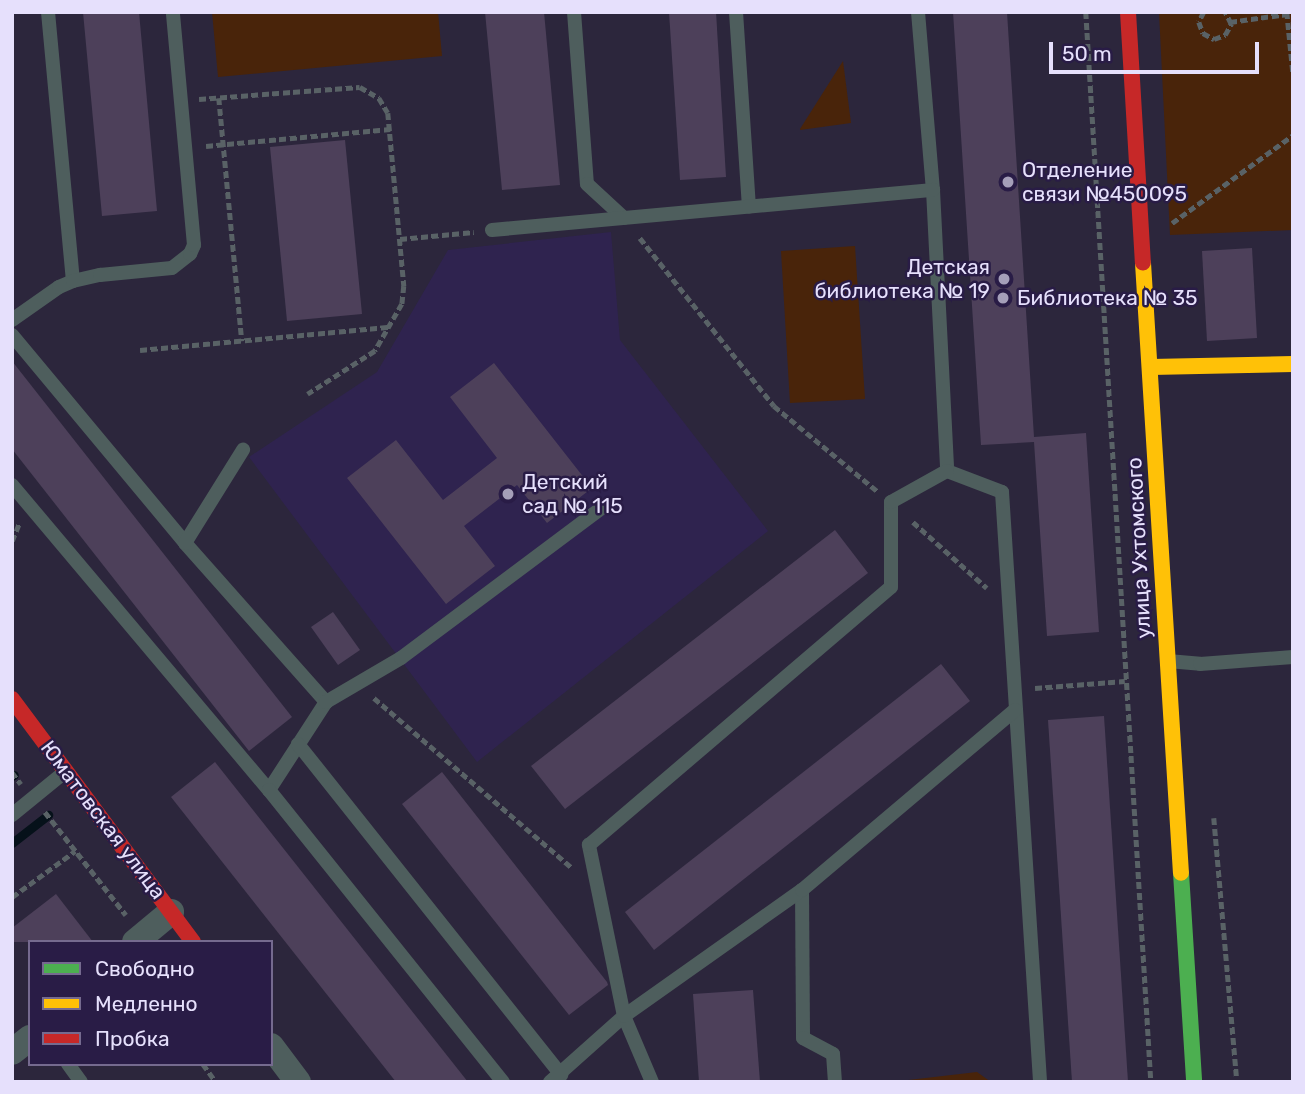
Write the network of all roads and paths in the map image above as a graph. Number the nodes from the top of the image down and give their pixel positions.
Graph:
1 (48, 12) edge
2 (173, 12) edge
3 (574, 12) edge
4 (736, 12) edge
5 (918, 12) edge
6 (1086, 12) edge
7 (1128, 12) edge
8 (1204, 12) edge
9 (1225, 12) edge
10 (1287, 13) edge
11 (1230, 22) junction
12 (1293, 72) edge
13 (219, 98) junction
14 (181, 101) junction
15 (390, 129) junction
16 (1293, 135) edge
17 (224, 145) junction
18 (185, 148) junction
19 (933, 190) junction
20 (749, 207) junction
21 (624, 218) junction
22 (1170, 225) dead end
23 (492, 230) joint
24 (400, 239) junction
25 (73, 281) junction
26 (12, 320) edge
27 (391, 327) junction
28 (12, 335) edge
29 (242, 341) junction
30 (140, 350) dead end
31 (1293, 364) edge
32 (1151, 368) junction
33 (308, 394) dead end
34 (243, 450) dead end
35 (947, 471) junction
36 (12, 485) edge
37 (891, 502) junction
38 (607, 504) dead end
39 (185, 543) junction
40 (1008, 607) junction
41 (1293, 657) edge
42 (1166, 661) junction
43 (1125, 681) junction
44 (358, 684) junction
45 (1013, 690) junction
46 (12, 699) edge
47 (326, 702) junction
48 (1015, 710) junction
49 (298, 744) junction
50 (67, 770) junction
51 (269, 790) junction
52 (33, 799) junction
53 (12, 815) edge
54 (75, 851) junction
55 (802, 890) junction
56 (598, 891) junction
57 (12, 897) edge
58 (171, 912) junction
59 (138, 939) edge
60 (192, 940) edge
61 (624, 1016) junction
62 (28, 1040) edge
63 (273, 1049) edge
64 (12, 1052) edge
65 (69, 1066) edge
66 (204, 1066) edge
67 (555, 1078) edge
68 (81, 1082) edge
69 (216, 1082) edge
70 (299, 1082) edge
71 (503, 1082) edge
72 (652, 1082) edge
73 (835, 1082) edge
74 (1040, 1082) edge
75 (1151, 1082) edge
76 (1194, 1082) edge

1 - 25 lane
2 - 14 lane
3 - 21 lane
4 - 20 lane
5 - 19 lane
6 - 43 path
7 - 32 street, улица Ухтомского
8 - 11 path
9 - 11 path
10 - 11 path
10 - 12 path
13 - 14 path
13 - 15 path
13 - 17 path
14 - 18 lane
15 - 17 path
15 - 24 path
16 - 22 path
17 - 18 path
17 - 29 path
18 - 25 lane
19 - 20 lane
19 - 35 lane
20 - 21 lane
21 - 23 lane
21 - 37 path
23 - 24 path
24 - 27 path
25 - 26 lane
27 - 29 path
27 - 33 path
28 - 39 lane
29 - 30 path
31 - 32 street
32 - 42 street, улица Ухтомского
34 - 39 lane
35 - 37 lane
35 - 40 lane
36 - 51 lane
37 - 40 path
37 - 56 lane
38 - 44 lane
39 - 47 lane
40 - 45 lane
41 - 42 lane
42 - 76 street, улица Ухтомского
43 - 45 path
43 - 75 path
44 - 47 lane
44 - 56 path
45 - 48 lane
46 - 50 street, Юматовская улица
47 - 49 lane
48 - 55 lane
48 - 74 lane
49 - 51 lane
49 - 67 lane
50 - 52 lane
50 - 58 street, Юматовская улица
51 - 71 lane
52 - 53 lane
52 - 54 path
54 - 57 path
54 - 59 path
55 - 61 lane
55 - 73 lane
56 - 61 lane
58 - 59 street
58 - 60 street, Юматовская улица
61 - 67 lane
61 - 72 lane
62 - 64 street
63 - 70 street
65 - 68 lane
66 - 69 path

